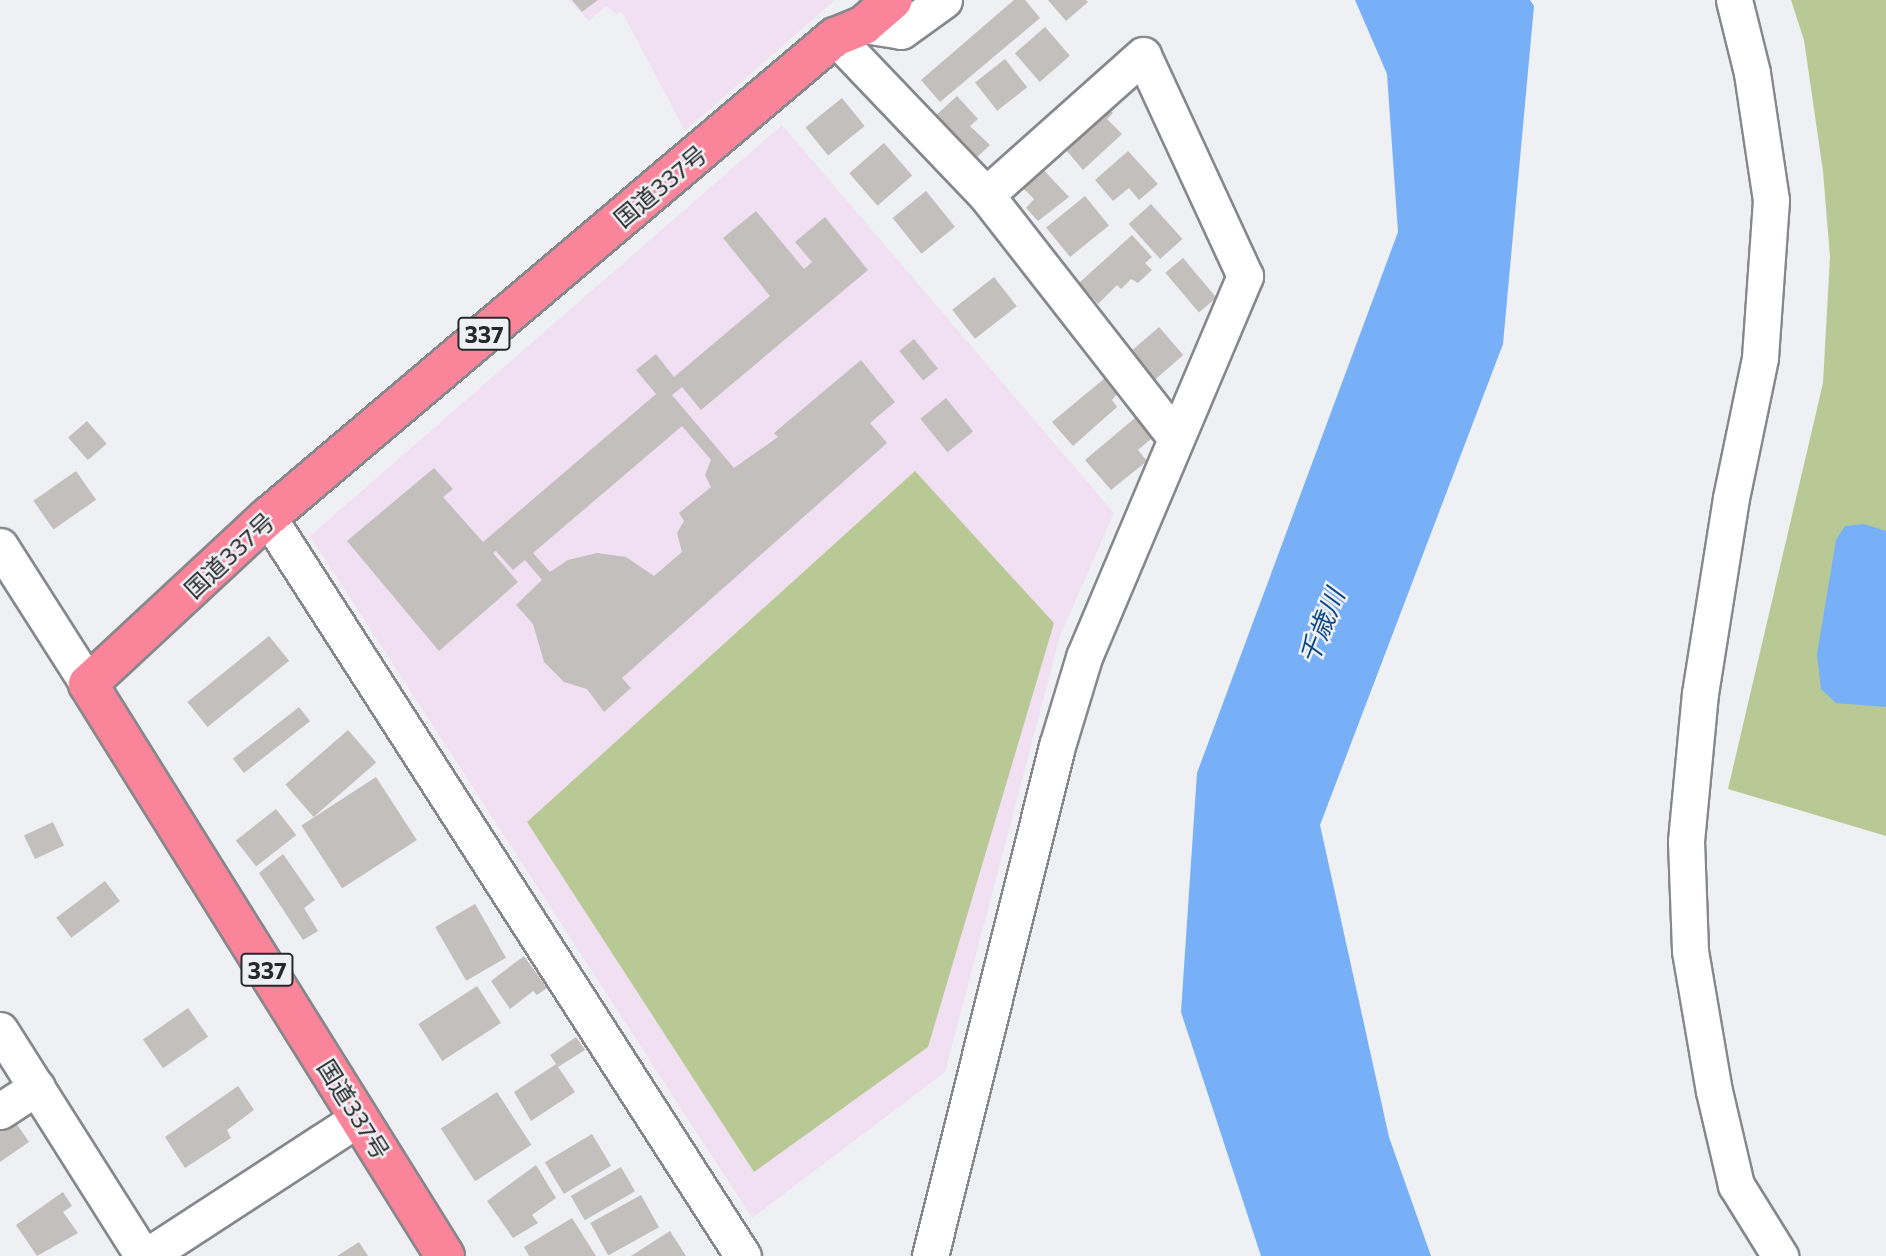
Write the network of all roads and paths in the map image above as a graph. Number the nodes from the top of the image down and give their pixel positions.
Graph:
1 (893, 0) edge
2 (944, 0) edge
3 (1734, 0) edge
4 (849, 31) junction
5 (986, 195) junction
6 (1175, 437) junction
7 (268, 517) junction
8 (0, 546) edge
9 (88, 684) junction
10 (0, 1030) edge
11 (37, 1087) junction
12 (0, 1111) edge
13 (359, 1118) junction
14 (145, 1256) edge
15 (445, 1256) edge
16 (743, 1256) edge
17 (930, 1256) edge
18 (1780, 1256) edge

1 - 4 highway, 国道337号 / 337
2 - 4 street
3 - 18 street
4 - 5 street
4 - 7 highway, 国道337号 / 337
5 - 6 street
5 - 6 street
6 - 17 street
7 - 9 highway, 国道337号 / 337
7 - 16 street
8 - 9 street
9 - 13 highway, 国道337号 / 337
10 - 11 street
11 - 12 street
11 - 14 street
13 - 14 street
13 - 15 highway, 国道337号 / 337

